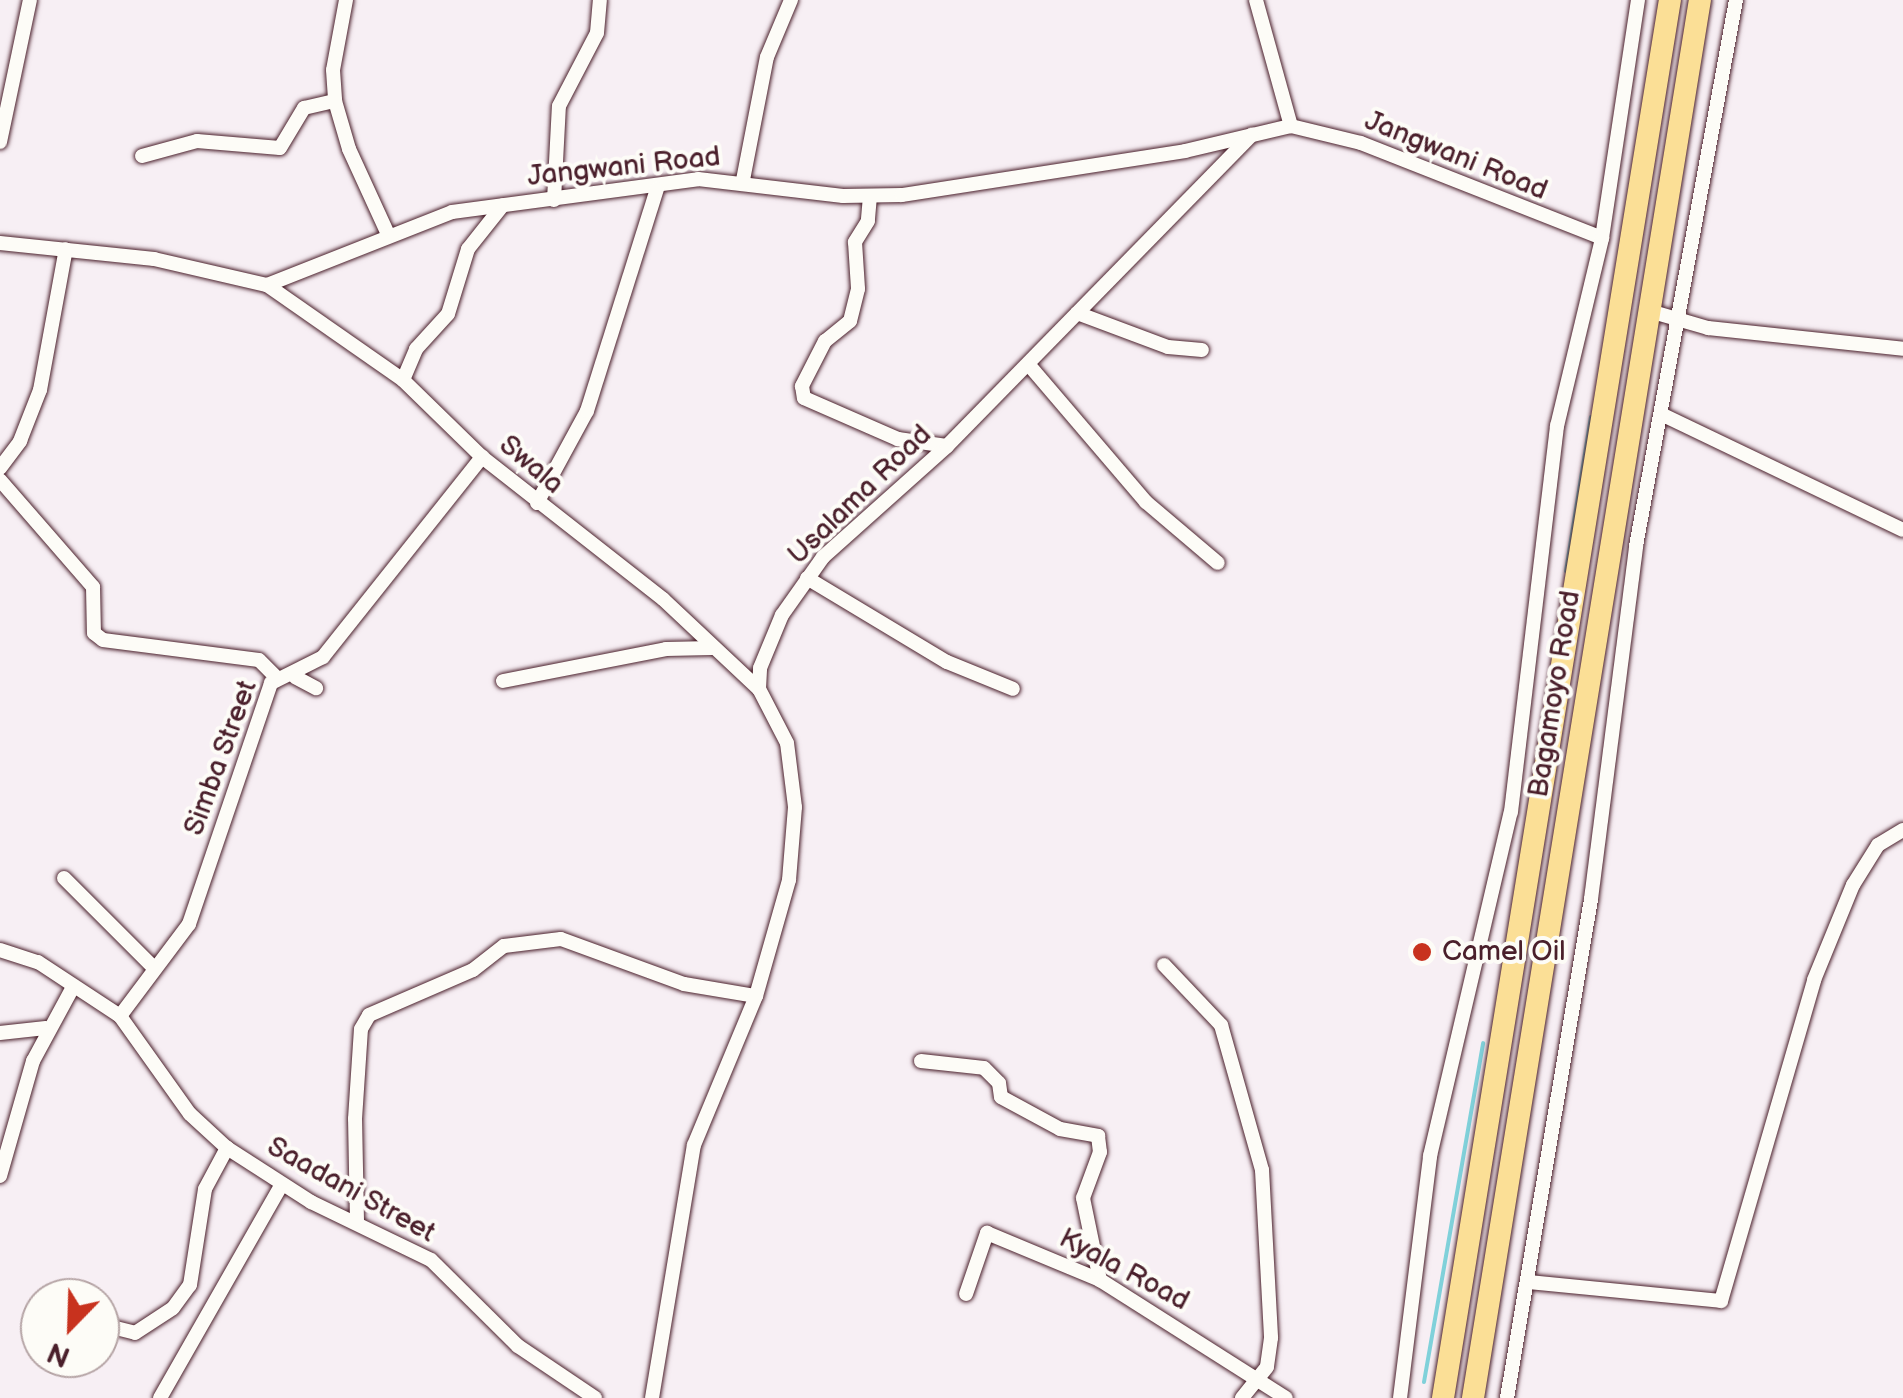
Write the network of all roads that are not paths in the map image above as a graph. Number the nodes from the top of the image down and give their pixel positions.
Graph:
1 (30, 0) edge
2 (346, 0) edge
3 (600, 0) edge
4 (791, 0) edge
5 (1256, 0) edge
6 (1638, 0) edge
7 (1670, 0) edge
8 (1700, 0) edge
9 (1736, 0) edge
10 (336, 101) junction
11 (1290, 126) junction
12 (1256, 131) junction
13 (0, 142) edge
14 (142, 156) dead end
15 (744, 180) junction
16 (656, 190) junction
17 (870, 196) junction
18 (554, 200) junction
19 (503, 204) junction
20 (388, 234) junction
21 (1602, 238) junction
22 (0, 243) edge
23 (66, 249) junction
24 (267, 285) junction
25 (1646, 310) junction
26 (1078, 313) junction
27 (1680, 321) junction
28 (1903, 349) edge
29 (1202, 350) dead end
30 (1028, 365) junction
31 (403, 380) junction
32 (1661, 414) junction
33 (948, 446) junction
34 (482, 457) junction
35 (0, 468) edge
36 (0, 480) edge
37 (536, 503) junction
38 (1903, 530) edge
39 (1218, 563) dead end
40 (807, 578) junction
41 (712, 648) junction
42 (295, 676) junction
43 (276, 677) junction
44 (503, 681) dead end
45 (316, 688) dead end
46 (1013, 689) dead end
47 (759, 690) junction
48 (1903, 830) edge
49 (64, 878) dead end
50 (0, 950) edge
51 (1164, 964) dead end
52 (154, 968) junction
53 (72, 989) junction
54 (756, 996) junction
55 (120, 1016) junction
56 (46, 1028) junction
57 (0, 1033) edge
58 (920, 1060) dead end
59 (227, 1148) junction
60 (0, 1176) edge
61 (282, 1184) junction
62 (358, 1221) junction
63 (1100, 1280) junction
64 (1528, 1282) junction
65 (966, 1294) dead end
66 (120, 1330) edge
67 (1258, 1378) junction
68 (160, 1398) edge
69 (595, 1398) edge
70 (652, 1398) edge
71 (1242, 1398) edge
72 (1286, 1398) edge
73 (1400, 1398) edge
74 (1443, 1398) edge
75 (1472, 1398) edge
76 (1507, 1398) edge

1 - 13 street
2 - 10 street
3 - 18 street
4 - 15 street
5 - 11 street
6 - 21 street
7 - 74 highway, Bagamoyo Road
8 - 25 highway, Bagamoyo Road
9 - 27 street
10 - 14 street
10 - 20 street
11 - 12 street, Jangwani Road
11 - 21 street, Jangwani Road
12 - 17 street, Jangwani Road
12 - 26 street, Usalama Road
15 - 16 street, Jangwani Road
15 - 17 street, Jangwani Road
16 - 18 street, Jangwani Road
16 - 37 street
17 - 33 street
18 - 19 street, Jangwani Road
19 - 20 street, Jangwani Road
19 - 31 street
20 - 24 street, Jangwani Road
21 - 73 street
22 - 23 street
23 - 24 street
23 - 35 street
24 - 31 street, Swala
25 - 27 street
25 - 75 highway, Bagamoyo Road
26 - 29 street
26 - 30 street, Usalama Road
27 - 28 street
27 - 32 street
30 - 33 street, Usalama Road
30 - 39 street
31 - 34 street, Swala
32 - 38 street
32 - 64 street
33 - 40 street, Usalama Road
34 - 37 street, Swala
34 - 42 street, Simba Street
36 - 43 street
37 - 41 street, Swala
40 - 46 street
40 - 47 street, Usalama Road
41 - 44 street
41 - 47 street, Swala
42 - 43 street, Simba Street
42 - 45 street
43 - 52 street, Simba Street
47 - 54 street
48 - 64 street
49 - 52 street
50 - 53 street, Saadani Street
51 - 67 street
52 - 55 street, Simba Street
53 - 55 street, Saadani Street
53 - 56 street
54 - 62 street
54 - 70 street
55 - 59 street, Saadani Street
56 - 57 street
56 - 60 street
58 - 63 street
59 - 61 street, Saadani Street
59 - 66 street
61 - 62 street, Saadani Street
61 - 68 street
62 - 69 street, Saadani Street
63 - 65 street, Kyala Road
63 - 67 street, Kyala Road
64 - 76 street
67 - 71 street
67 - 72 street, Kyala Road

